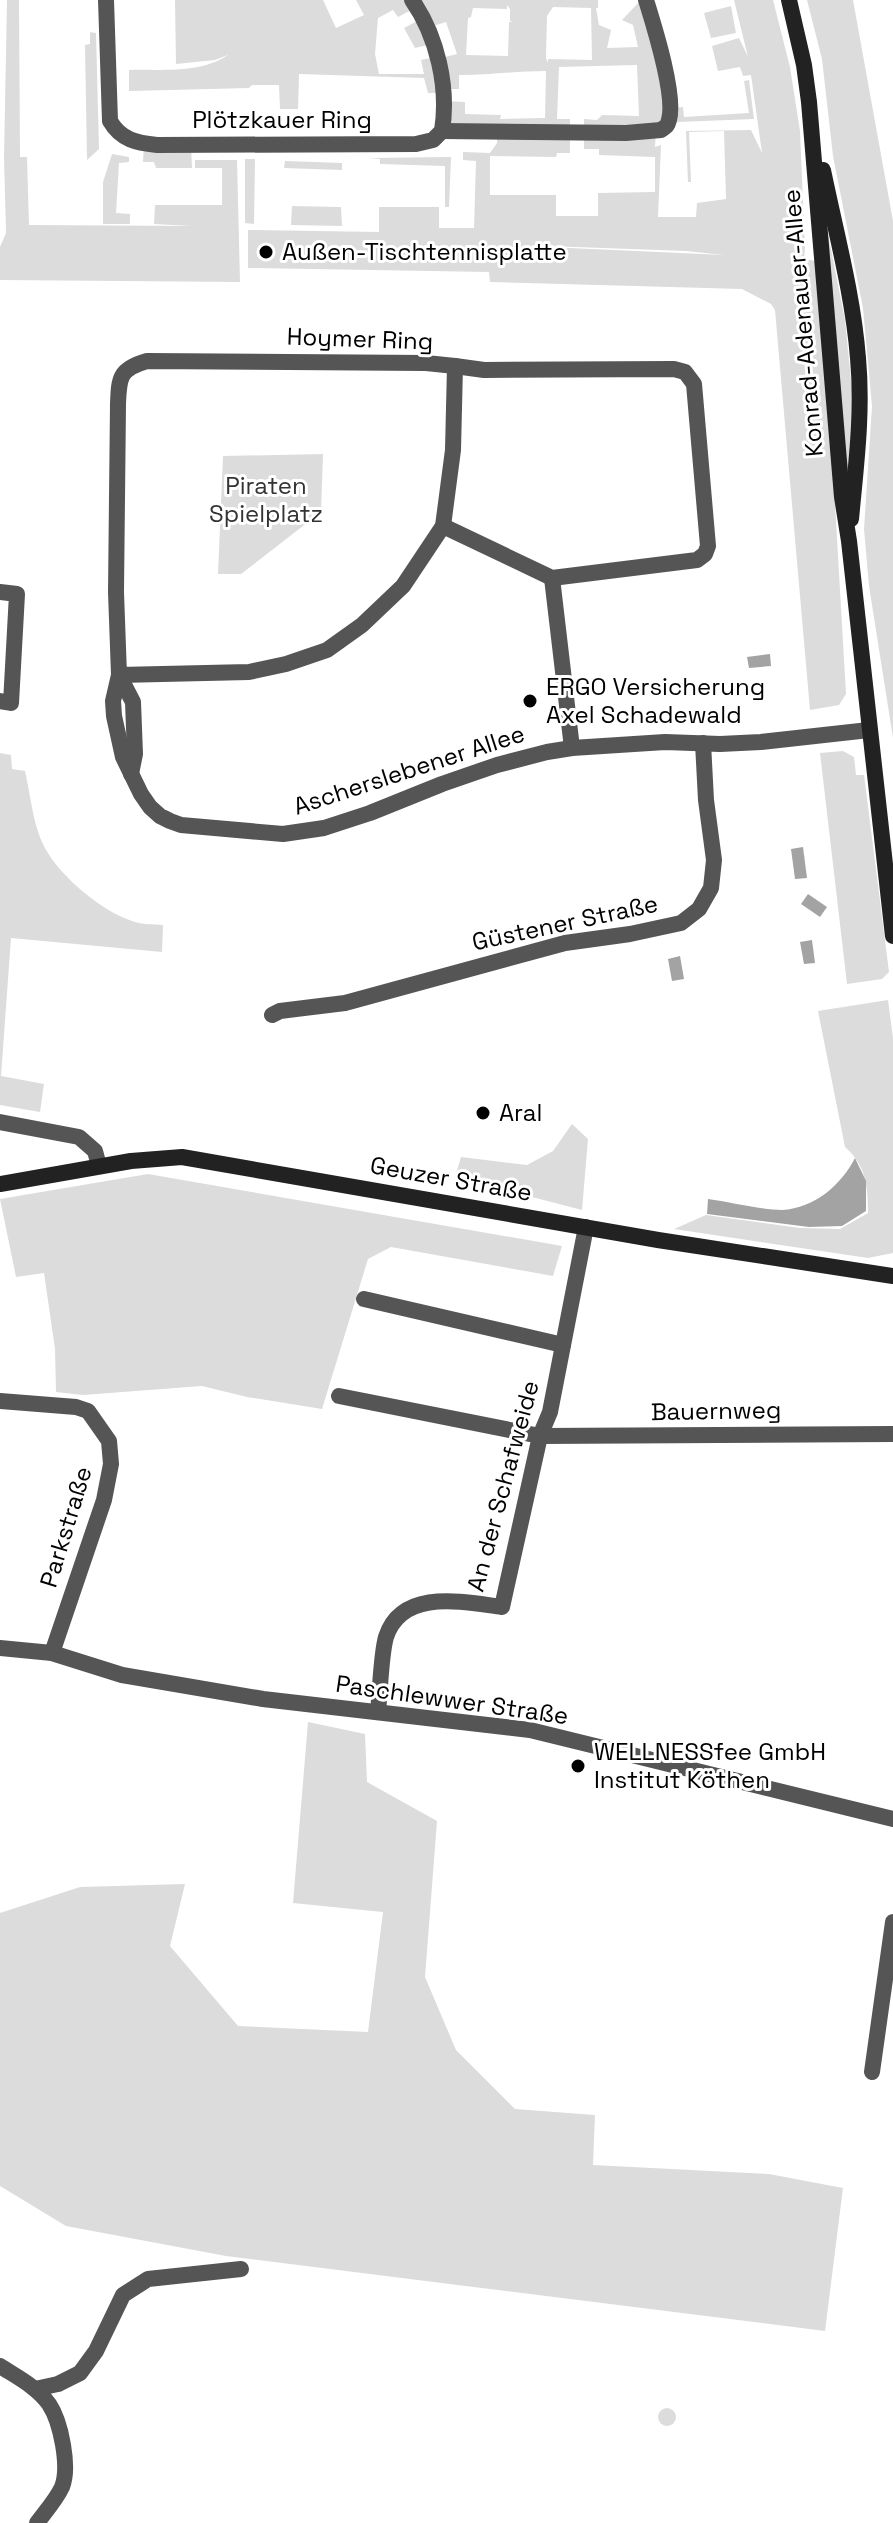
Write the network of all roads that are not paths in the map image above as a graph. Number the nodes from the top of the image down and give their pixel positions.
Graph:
1 (106, 0) edge
2 (412, 0) edge
3 (789, 0) edge
4 (645, 5) edge
5 (809, 102) junction
6 (442, 131) junction
7 (455, 366) junction
8 (443, 526) junction
9 (849, 541) junction
10 (552, 578) junction
11 (0, 592) edge
12 (119, 675) junction
13 (0, 701) edge
14 (869, 730) junction
15 (703, 743) junction
16 (572, 748) junction
17 (893, 936) edge
18 (272, 1015) dead end
19 (0, 1122) edge
20 (99, 1166) junction
21 (0, 1184) edge
22 (586, 1227) junction
23 (893, 1276) edge
24 (364, 1299) dead end
25 (563, 1345) junction
26 (339, 1396) dead end
27 (0, 1401) edge
28 (893, 1434) edge
29 (540, 1436) junction
30 (0, 1648) edge
31 (52, 1653) junction
32 (378, 1712) junction
33 (893, 1819) edge
34 (893, 1922) edge
35 (872, 2072) dead end
36 (241, 2269) dead end
37 (0, 2366) edge
38 (35, 2389) junction
39 (37, 2523) edge

1 - 6 street, Plötzkauer Ring
2 - 6 street
3 - 5 main road, Konrad-Adenauer-Allee
4 - 6 street
5 - 9 main road, Konrad-Adenauer-Allee
5 - 9 main road, Konrad-Adenauer-Allee
7 - 8 street, Hoymer Ring
7 - 10 street
7 - 12 street, Hoymer Ring
8 - 10 street
8 - 12 street, Hoymer Ring
9 - 14 main road, Konrad-Adenauer-Allee
10 - 16 street
11 - 13 street
12 - 16 street, Ascherslebener Allee
14 - 15 street, Ascherslebener Allee
14 - 17 main road, Konrad-Adenauer-Allee
15 - 16 street, Ascherslebener Allee
15 - 18 street, Güstener Straße
19 - 20 street
20 - 21 main road, Geuzer Straße
20 - 22 main road, Geuzer Straße
22 - 23 main road, Geuzer Straße
22 - 25 street, An der Schafweide
24 - 25 street
25 - 29 street, An der Schafweide
26 - 29 street
27 - 31 street, Parkstraße
28 - 29 street, Bauernweg
29 - 32 street, An der Schafweide
30 - 31 street, Paschlewwer Straße
31 - 32 street, Paschlewwer Straße
32 - 33 street, Paschlewwer Straße
34 - 35 street
36 - 38 street
37 - 38 street
38 - 39 street

